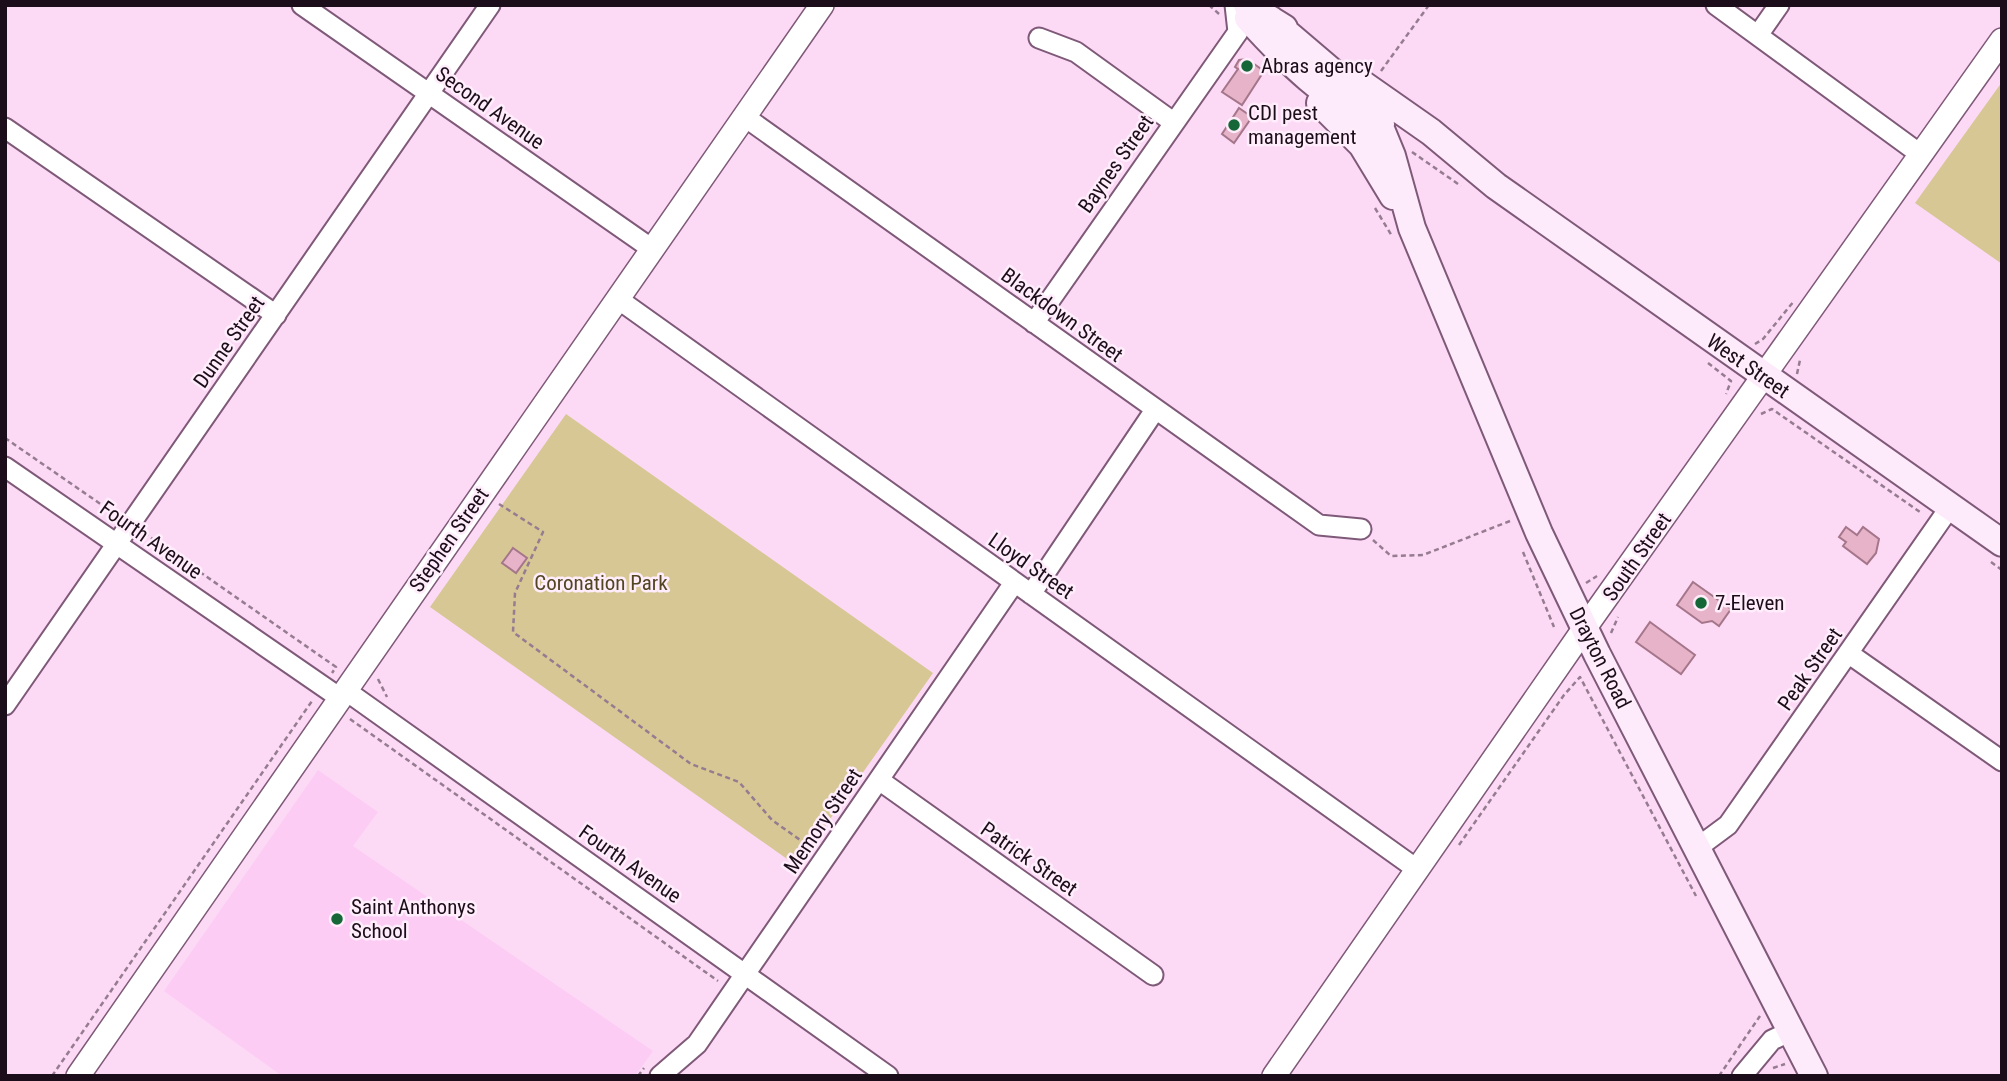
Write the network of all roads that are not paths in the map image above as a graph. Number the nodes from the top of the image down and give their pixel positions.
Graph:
1 (302, 5) edge
2 (490, 5) edge
3 (822, 5) edge
4 (1236, 5) edge
5 (1247, 5) edge
6 (1716, 5) edge
7 (1779, 5) edge
8 (1269, 30) junction
9 (1238, 32) junction
10 (1758, 35) junction
11 (1039, 38) dead end
12 (2002, 40) edge
13 (1291, 64) junction
14 (429, 94) junction
15 (745, 117) junction
16 (1173, 121) junction
17 (1378, 123) junction
18 (5, 128) edge
19 (1920, 154) junction
20 (1496, 186) junction
21 (1412, 228) junction
22 (652, 248) junction
23 (618, 299) junction
24 (276, 315) junction
25 (1034, 323) junction
26 (1764, 378) junction
27 (1155, 411) junction
28 (5, 467) edge
29 (1950, 507) junction
30 (1361, 529) road end
31 (2002, 543) edge
32 (117, 544) junction
33 (1022, 588) junction
34 (1584, 629) junction
35 (1849, 653) junction
36 (336, 692) junction
37 (5, 705) edge
38 (2002, 761) edge
39 (879, 780) junction
40 (1697, 848) junction
41 (1418, 870) junction
42 (746, 974) junction
43 (1153, 975) dead end
44 (1782, 1035) junction
45 (78, 1076) edge
46 (660, 1076) edge
47 (888, 1076) edge
48 (1274, 1076) edge
49 (1742, 1076) edge
50 (1814, 1076) edge

1 - 14 street, Second Avenue
2 - 14 street, Dunne Street
3 - 15 street, Stephen Street
4 - 8 main road
4 - 9 street
5 - 8 main road
6 - 10 street
7 - 10 street
8 - 9 street
8 - 13 main road
8 - 17 main road
8 - 20 main road
9 - 16 street, Baynes Street
10 - 19 street
11 - 16 street
12 - 19 street, South Street
13 - 17 main road
13 - 21 main road
14 - 22 street, Second Avenue
14 - 24 street, Dunne Street
15 - 22 street, Stephen Street
15 - 25 street, Blackdown Street
16 - 25 street, Baynes Street
17 - 20 main road
17 - 21 main road
18 - 24 street
19 - 26 street, South Street
20 - 26 main road, West Street
21 - 34 main road, Drayton Road
22 - 23 street, Stephen Street
23 - 33 street, Lloyd Street
23 - 36 street, Stephen Street
24 - 32 street, Dunne Street
25 - 27 street, Blackdown Street
26 - 29 main road, West Street
26 - 34 street, South Street
27 - 30 street, Blackdown Street
27 - 33 street, Memory Street
28 - 32 street, Fourth Avenue
29 - 31 main road, West Street
29 - 35 street, Peak Street
32 - 36 street, Fourth Avenue
32 - 37 street, Dunne Street
33 - 39 street, Memory Street
33 - 41 street, Lloyd Street
34 - 40 main road, Drayton Road
34 - 41 street, South Street
35 - 38 street
35 - 40 street, Peak Street
36 - 42 street, Fourth Avenue
36 - 45 street, Stephen Street
39 - 42 street, Memory Street
39 - 43 street, Patrick Street
40 - 44 main road, Drayton Road
41 - 48 street, South Street
42 - 46 street, Memory Street
42 - 47 street, Fourth Avenue
44 - 49 street
44 - 50 main road, Drayton Road

